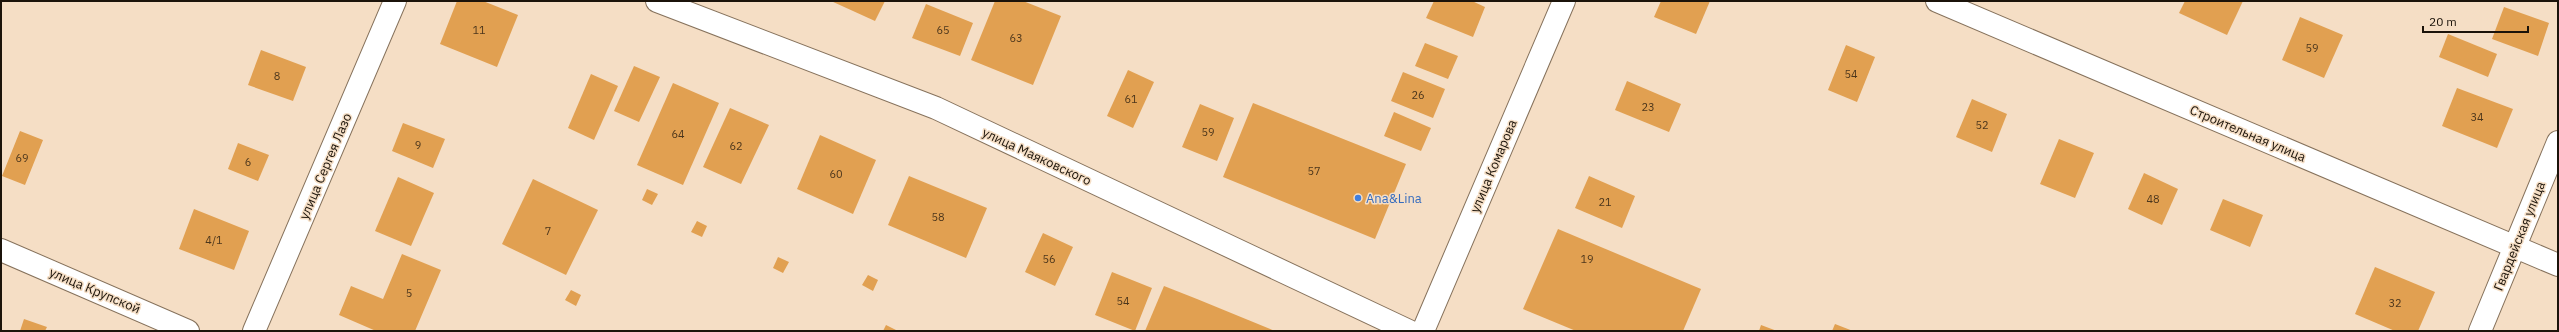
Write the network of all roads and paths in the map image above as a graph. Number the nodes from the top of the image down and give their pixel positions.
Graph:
1 (395, 1) edge
2 (657, 1) edge
3 (1564, 1) edge
4 (1938, 1) edge
5 (2558, 142) edge
6 (2514, 247) junction
7 (1, 250) edge
8 (2558, 265) edge
9 (188, 331) edge
10 (254, 331) edge
11 (1409, 331) edge
12 (1422, 331) edge
13 (2480, 331) edge

1 - 10 street, улица Сергея Лазо
2 - 11 street, улица Маяковского
3 - 12 street, улица Комарова
4 - 6 street, Строительная улица
5 - 6 street, Гвардейская улица
6 - 8 street, Строительная улица
6 - 13 street, Гвардейская улица
7 - 9 street, улица Крупской

